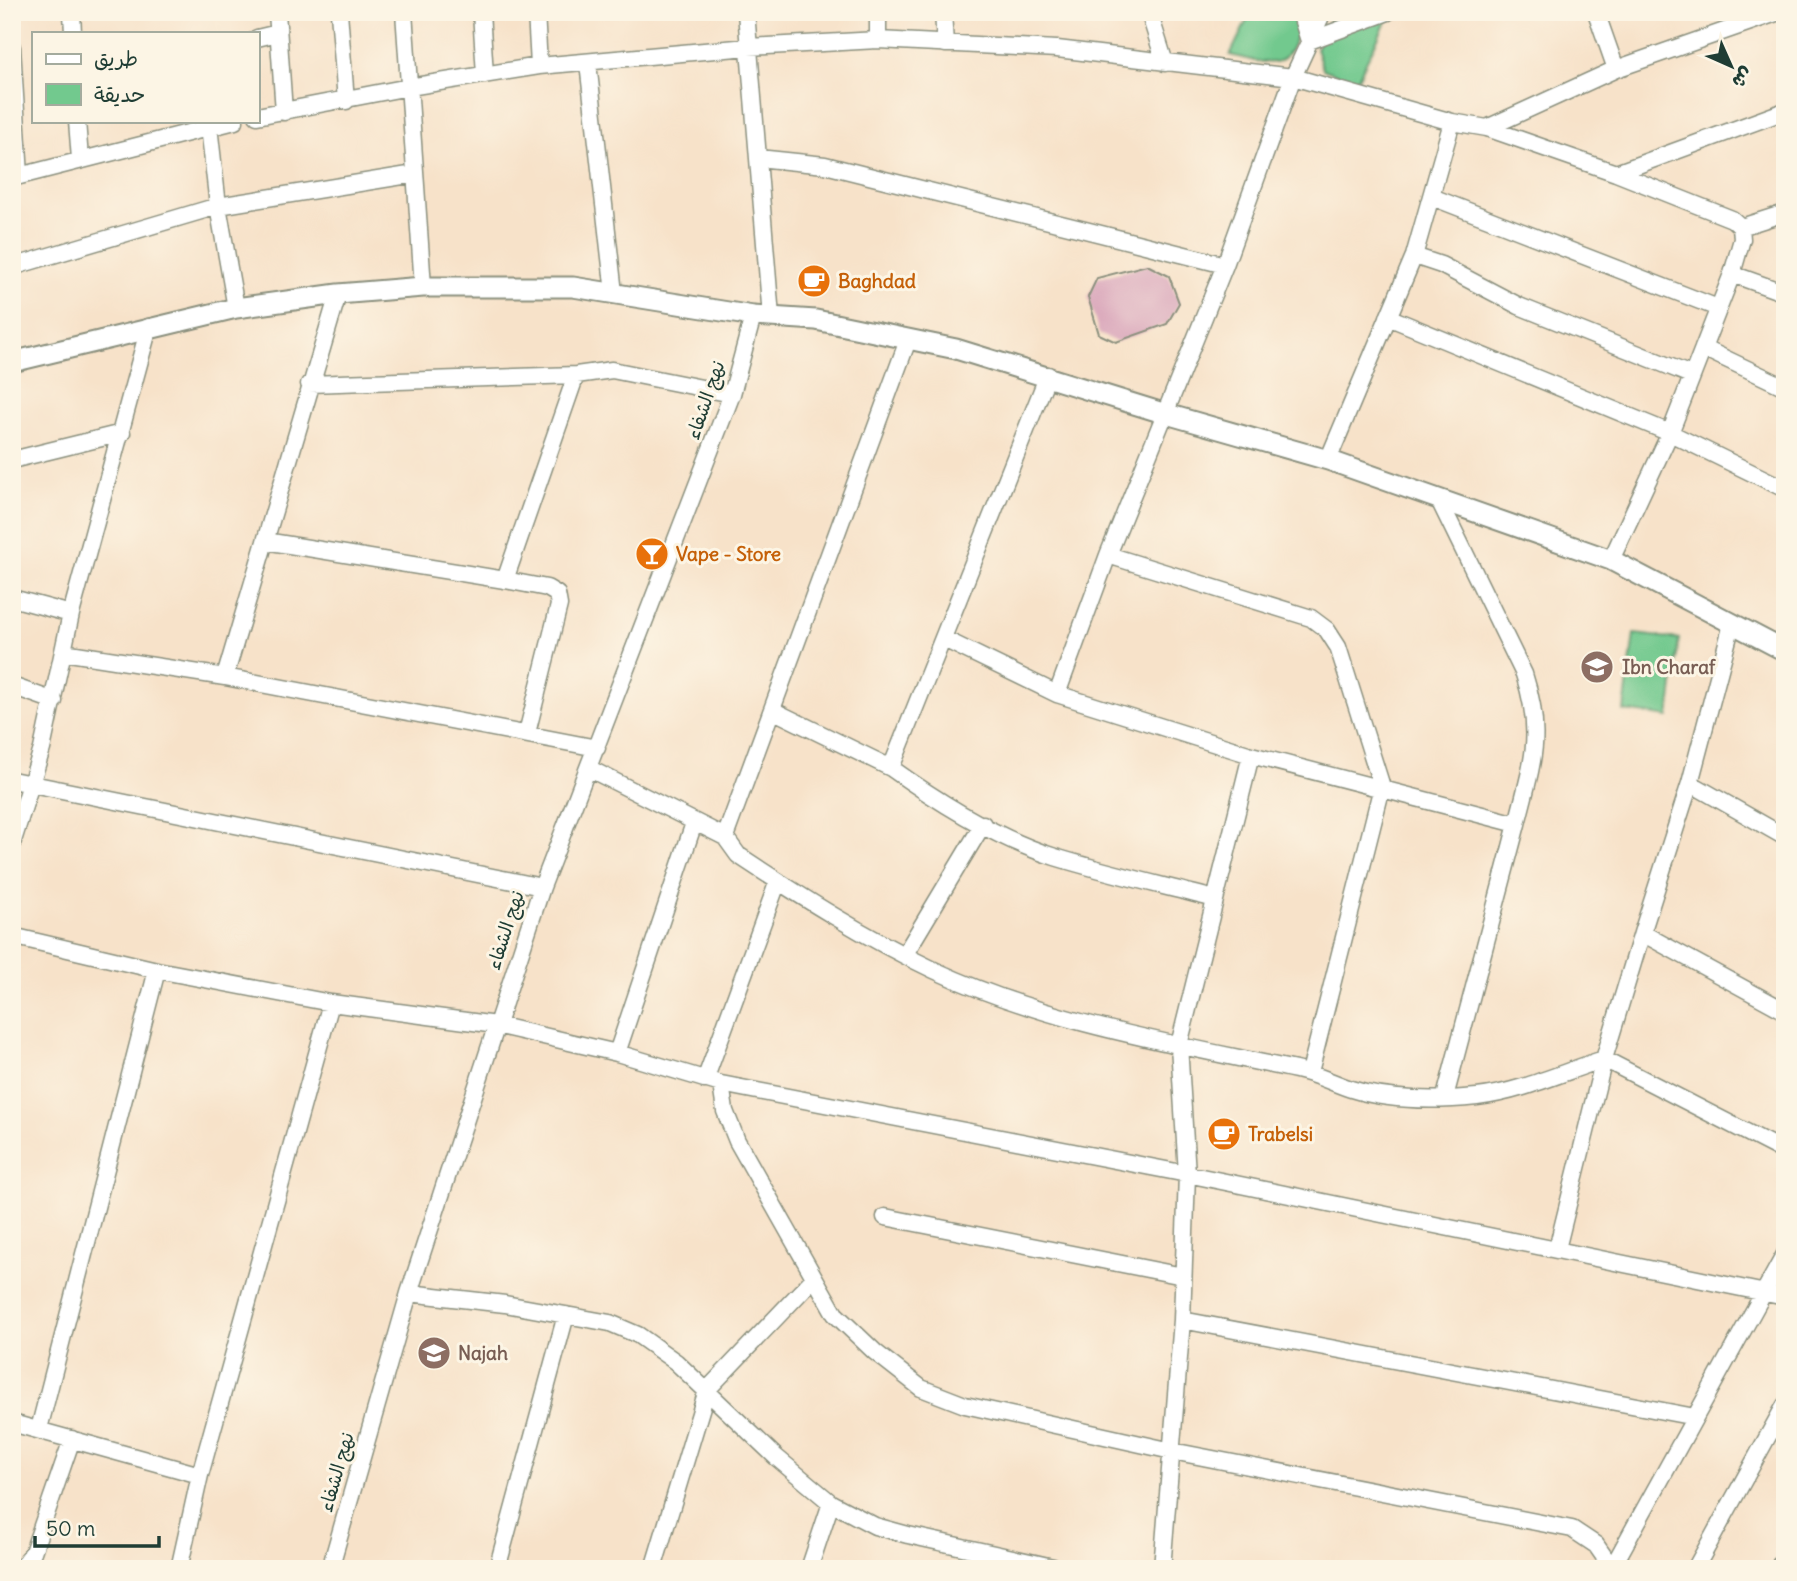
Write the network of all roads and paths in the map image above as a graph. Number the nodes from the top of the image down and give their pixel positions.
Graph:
1 (72, 12) edge
2 (277, 12) edge
3 (340, 12) edge
4 (404, 12) edge
5 (481, 12) edge
6 (536, 12) edge
7 (746, 12) edge
8 (878, 12) edge
9 (943, 12) edge
10 (1149, 12) edge
11 (1300, 12) edge
12 (1323, 12) edge
13 (1388, 12) edge
14 (1595, 12) edge
15 (1779, 12) edge
16 (1731, 19) edge
17 (73, 32) edge
18 (278, 33) junction
19 (259, 38) edge
20 (878, 40) junction
21 (1309, 41) junction
22 (945, 44) junction
23 (12, 47) edge
24 (748, 47) junction
25 (588, 63) junction
26 (1166, 63) junction
27 (539, 66) junction
28 (1616, 69) junction
29 (485, 75) junction
30 (1293, 77) junction
31 (409, 87) junction
32 (346, 101) junction
33 (1785, 111) edge
34 (284, 112) junction
35 (259, 116) edge
36 (77, 122) edge
37 (230, 122) edge
38 (1452, 122) junction
39 (209, 126) junction
40 (1487, 128) junction
41 (758, 158) junction
42 (80, 159) junction
43 (1616, 173) junction
44 (415, 174) junction
45 (16, 177) edge
46 (1432, 197) junction
47 (218, 206) junction
48 (1785, 213) edge
49 (1741, 227) junction
50 (1414, 256) junction
51 (1225, 265) junction
52 (12, 267) edge
53 (1732, 274) junction
54 (423, 287) junction
55 (614, 293) junction
56 (1785, 293) edge
57 (338, 294) junction
58 (1718, 307) junction
59 (236, 308) junction
60 (762, 317) junction
61 (1388, 317) junction
62 (149, 327) junction
63 (908, 340) junction
64 (1703, 348) junction
65 (12, 362) edge
66 (576, 375) junction
67 (1048, 375) junction
68 (1692, 375) junction
69 (309, 384) junction
70 (1785, 387) edge
71 (732, 394) junction
72 (1163, 413) junction
73 (122, 433) junction
74 (1670, 433) junction
75 (12, 460) edge
76 (1328, 460) junction
77 (1785, 489) edge
78 (1439, 500) junction
79 (265, 541) junction
80 (1108, 555) junction
81 (1611, 560) junction
82 (505, 580) junction
83 (12, 598) edge
84 (71, 614) junction
85 (1732, 624) junction
86 (944, 639) junction
87 (1785, 651) edge
88 (63, 652) junction
89 (225, 677) junction
90 (12, 686) edge
91 (1057, 694) junction
92 (54, 701) junction
93 (772, 710) junction
94 (527, 733) junction
95 (597, 748) junction
96 (1251, 755) junction
97 (588, 768) junction
98 (891, 768) junction
99 (12, 780) edge
100 (1690, 783) junction
101 (31, 785) junction
102 (1382, 787) junction
103 (694, 823) junction
104 (984, 824) junction
105 (1517, 824) junction
106 (725, 837) junction
107 (1785, 837) edge
108 (12, 844) edge
109 (778, 881) junction
110 (542, 887) junction
111 (1215, 899) junction
112 (1643, 933) junction
113 (12, 936) edge
114 (905, 954) junction
115 (157, 970) junction
116 (331, 1003) junction
117 (1785, 1012) edge
118 (496, 1025) junction
119 (1180, 1045) junction
120 (617, 1053) junction
121 (1604, 1059) junction
122 (1310, 1072) junction
123 (713, 1082) junction
124 (1445, 1097) junction
125 (1785, 1152) edge
126 (1187, 1174) junction
127 (885, 1217) dead end
128 (1557, 1249) junction
129 (1785, 1254) edge
130 (1183, 1276) junction
131 (814, 1278) junction
132 (409, 1293) junction
133 (1763, 1293) junction
134 (1785, 1297) edge
135 (566, 1315) junction
136 (1182, 1320) junction
137 (707, 1390) junction
138 (1785, 1405) edge
139 (1695, 1416) junction
140 (12, 1423) edge
141 (39, 1430) junction
142 (72, 1439) junction
143 (1172, 1451) junction
144 (200, 1475) junction
145 (831, 1503) junction
146 (1785, 1560) edge
147 (21, 1569) edge
148 (179, 1569) edge
149 (330, 1569) edge
150 (496, 1569) edge
151 (653, 1569) edge
152 (809, 1569) edge
153 (1062, 1569) edge
154 (1163, 1569) edge
155 (1612, 1569) edge
156 (1695, 1569) edge
157 (1780, 1569) edge

1 - 17 street
2 - 18 street
3 - 32 street
4 - 31 street
5 - 29 street
6 - 27 street
7 - 24 street, نهج الشفاء
8 - 20 street
9 - 22 street
10 - 26 street
11 - 21 street
12 - 21 street
13 - 21 street
14 - 28 street
15 - 16 street
16 - 28 street
18 - 19 street
18 - 34 street
20 - 22 street
20 - 24 street
21 - 30 street
22 - 26 street
23 - 45 street
24 - 25 street
24 - 41 street, نهج الشفاء
25 - 27 street
25 - 55 street
26 - 30 street
27 - 29 street
28 - 40 street
29 - 31 street
30 - 38 street
30 - 51 street
31 - 32 street
31 - 44 street
32 - 34 street
33 - 43 street
34 - 35 street
36 - 42 street
37 - 39 street
38 - 40 street
38 - 46 street
39 - 42 street
39 - 47 street
40 - 43 street
41 - 51 street
41 - 60 street, نهج الشفاء
42 - 45 street
43 - 49 street
44 - 47 street
44 - 54 street
46 - 50 street
46 - 58 street
47 - 52 street
47 - 59 street
48 - 49 street
49 - 53 street
50 - 61 street
50 - 68 street
51 - 72 street
53 - 56 street
53 - 58 street
54 - 55 street
54 - 57 street
55 - 60 street
57 - 59 street
57 - 69 street
58 - 64 street
59 - 62 street
60 - 63 street
60 - 71 street, نهج الشفاء
61 - 74 street
61 - 76 street
62 - 65 street
62 - 73 street
63 - 67 street
63 - 93 street
64 - 68 street
64 - 70 street
66 - 69 street
66 - 71 street
66 - 82 street
67 - 72 street
67 - 86 street
68 - 74 street
69 - 79 street
71 - 95 street, نهج الشفاء
72 - 76 street
72 - 80 street
73 - 75 street
73 - 84 street
74 - 77 street
74 - 81 street
76 - 78 street
78 - 81 street
78 - 105 street
79 - 82 street
79 - 89 street
80 - 91 street
80 - 102 street
81 - 85 street
82 - 94 street
83 - 84 street
84 - 88 street
85 - 87 street
85 - 100 street
86 - 91 street
86 - 98 street
88 - 89 street
88 - 92 street
89 - 94 street
90 - 92 street
91 - 96 street
92 - 101 street
93 - 98 street
93 - 106 street
94 - 95 street
95 - 97 street, نهج الشفاء
96 - 102 street
96 - 111 street
97 - 103 street
97 - 110 street, نهج الشفاء
98 - 104 street
99 - 101 street
100 - 107 street
100 - 112 street
101 - 108 street
101 - 110 street
102 - 105 street
102 - 122 street
103 - 106 street
103 - 120 street
104 - 111 street
104 - 114 street
105 - 124 street
106 - 109 street
109 - 114 street
109 - 123 street
110 - 118 street, نهج الشفاء
111 - 119 street
112 - 117 street
112 - 121 street
113 - 115 street
114 - 119 street
115 - 116 street
115 - 141 street
116 - 118 street
116 - 144 street
118 - 120 street
118 - 132 street, نهج الشفاء
119 - 122 street
119 - 126 street
120 - 123 street
121 - 124 street
121 - 125 street
121 - 128 street
122 - 124 street
123 - 126 street
123 - 131 street
126 - 128 street
126 - 130 street
127 - 130 street
128 - 133 street
129 - 133 street
130 - 136 street
131 - 137 street
131 - 143 street
132 - 135 street
132 - 149 street, نهج الشفاء
133 - 134 street
133 - 139 street
135 - 137 street
135 - 150 street
136 - 139 street
136 - 143 street
137 - 145 street
137 - 151 street
138 - 156 street
139 - 155 street
140 - 141 street
141 - 142 street
142 - 144 street
142 - 147 street
143 - 154 street
143 - 155 street
144 - 148 street
145 - 152 street
145 - 153 street
146 - 157 street

